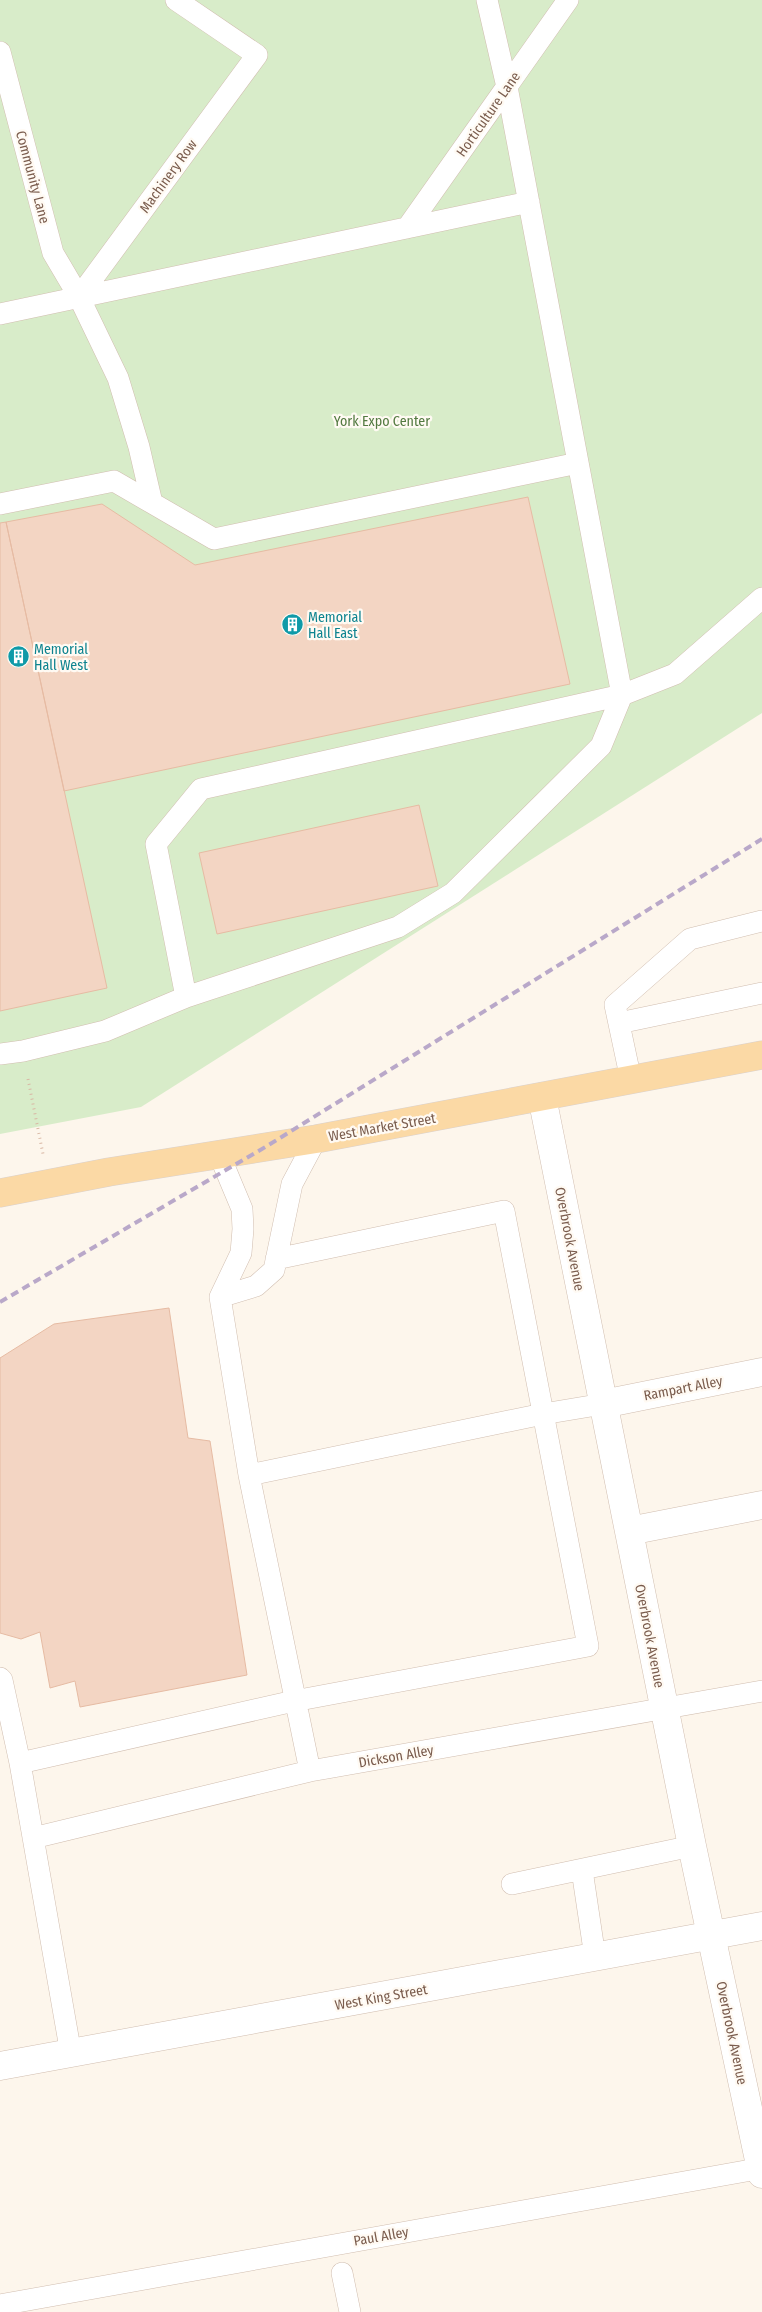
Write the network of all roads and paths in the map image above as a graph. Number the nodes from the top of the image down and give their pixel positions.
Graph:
1 (176, 0) edge
2 (487, 0) edge
3 (568, 0) edge
4 (0, 52) edge
5 (507, 87) junction
6 (529, 202) junction
7 (407, 228) junction
8 (79, 297) junction
9 (0, 314) edge
10 (578, 463) junction
11 (152, 503) junction
12 (0, 504) edge
13 (762, 598) edge
14 (622, 695) junction
15 (762, 921) edge
16 (762, 993) edge
17 (186, 996) junction
18 (619, 1023) junction
19 (23, 1051) junction
20 (0, 1054) edge
21 (762, 1055) edge
22 (631, 1080) junction
23 (542, 1097) junction
24 (316, 1139) junction
25 (219, 1154) junction
26 (49, 1184) junction
27 (0, 1193) edge
28 (276, 1259) junction
29 (220, 1297) junction
30 (762, 1372) edge
31 (604, 1404) junction
32 (543, 1414) junction
33 (249, 1475) junction
34 (762, 1505) edge
35 (629, 1531) junction
36 (0, 1678) edge
37 (762, 1691) edge
38 (294, 1701) junction
39 (664, 1708) junction
40 (20, 1763) junction
41 (310, 1771) junction
42 (33, 1838) junction
43 (692, 1846) junction
44 (582, 1870) junction
45 (512, 1884) dead end
46 (762, 1926) edge
47 (711, 1936) junction
48 (595, 1957) junction
49 (71, 2054) junction
50 (0, 2066) edge
51 (762, 2170) edge
52 (342, 2274) dead end
53 (0, 2305) edge
54 (350, 2312) edge

1 - 8 lane, Machinery Row
2 - 5 lane
3 - 5 lane, Horticulture Lane
4 - 8 lane, Community Lane
5 - 6 lane
5 - 7 lane, Horticulture Lane
6 - 7 lane
6 - 10 lane
7 - 8 lane
8 - 9 lane
8 - 11 lane, Community Lane
10 - 11 lane
10 - 14 lane
11 - 12 lane
13 - 14 lane
14 - 17 lane
14 - 17 lane
15 - 18 lane
16 - 18 lane
17 - 19 lane
18 - 22 lane
19 - 20 lane
19 - 26 path
21 - 22 main road, West Market Street
22 - 23 main road, West Market Street
23 - 24 main road, West Market Street
23 - 31 street, Overbrook Avenue
24 - 25 main road, West Market Street
24 - 28 lane
25 - 26 main road, West Market Street
25 - 29 lane
26 - 27 main road, West Market Street
28 - 29 lane
28 - 32 lane
29 - 33 lane
30 - 31 street, Rampart Alley
31 - 32 lane
31 - 35 street, Overbrook Avenue
32 - 33 lane
32 - 38 lane
33 - 38 lane
34 - 35 street
35 - 39 street, Overbrook Avenue
36 - 40 lane
37 - 39 lane, Dickson Alley
38 - 40 lane
38 - 41 lane
39 - 41 lane, Dickson Alley
39 - 43 street, Overbrook Avenue
40 - 42 lane
41 - 42 lane, Dickson Alley
42 - 49 lane
43 - 44 lane
43 - 47 street, Overbrook Avenue
44 - 45 lane
44 - 48 lane
46 - 47 street, West King Street
47 - 48 street, West King Street
47 - 51 street, Overbrook Avenue
48 - 49 street, West King Street
49 - 50 street, West King Street
51 - 53 lane, Paul Alley
52 - 54 lane

